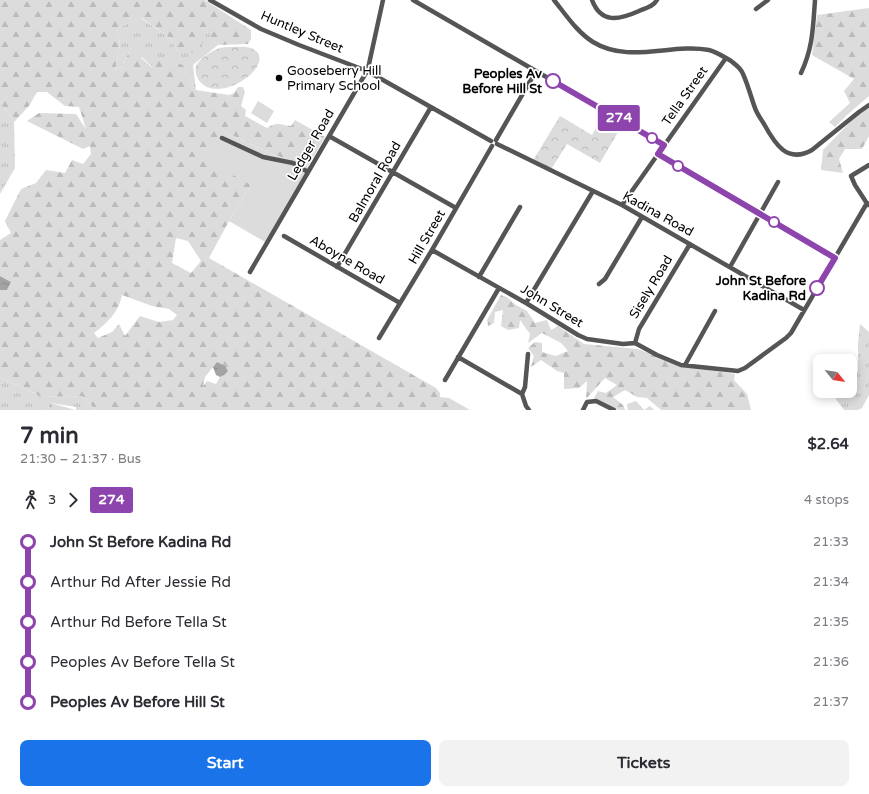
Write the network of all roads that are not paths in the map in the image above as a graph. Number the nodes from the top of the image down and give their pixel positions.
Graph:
1 (210, 0) edge
2 (383, 0) edge
3 (413, 0) edge
4 (554, 0) edge
5 (592, 0) edge
6 (657, 0) edge
7 (768, 0) edge
8 (815, 0) edge
9 (756, 9) dead end
10 (726, 58) junction
11 (367, 70) junction
12 (536, 71) junction
13 (801, 73) dead end
14 (869, 105) edge
15 (431, 107) junction
16 (329, 136) junction
17 (222, 138) dead end
18 (494, 143) junction
19 (664, 145) junction
20 (658, 154) junction
21 (869, 164) edge
22 (308, 172) junction
23 (393, 172) junction
24 (778, 182) dead end
25 (593, 191) junction
26 (622, 205) junction
27 (868, 205) edge
28 (520, 207) dead end
29 (456, 208) junction
30 (760, 214) junction
31 (642, 216) junction
32 (284, 236) dead end
33 (690, 244) junction
34 (432, 250) junction
35 (835, 258) junction
36 (337, 267) junction
37 (730, 267) junction
38 (250, 272) dead end
39 (479, 277) junction
40 (599, 284) dead end
41 (499, 288) junction
42 (400, 303) junction
43 (526, 304) junction
44 (804, 310) junction
45 (715, 312) dead end
46 (379, 338) dead end
47 (635, 343) junction
48 (528, 354) dead end
49 (458, 357) junction
50 (685, 365) junction
51 (445, 380) dead end
52 (522, 394) junction
53 (529, 410) edge
54 (582, 410) edge
55 (614, 410) edge

1 - 11 street, Huntley Street
2 - 11 street, Ledger Road
3 - 12 street
4 - 10 street
5 - 6 street
7 - 9 street
8 - 13 street
10 - 14 street
10 - 19 street, Tella Street
11 - 15 street, Huntley Street
11 - 16 street, Ledger Road
12 - 18 street, Hill Street
12 - 19 street
15 - 18 street, Huntley Street
15 - 23 street, Balmoral Road
16 - 22 street, Ledger Road
16 - 23 street
17 - 22 street
18 - 25 street, Kadina Road
18 - 29 street, Hill Street
19 - 20 street, Tella Street
20 - 26 street, Tella Street
20 - 30 street
21 - 27 street
22 - 38 street, Ledger Road
23 - 29 street
23 - 36 street, Balmoral Road
24 - 30 street
25 - 26 street, Kadina Road
25 - 43 street
26 - 31 street, Kadina Road
27 - 35 street, John Street
28 - 39 street
29 - 34 street, Hill Street
30 - 35 street
30 - 37 street
31 - 33 street, Kadina Road
31 - 40 street
32 - 36 street, Aboyne Road
33 - 37 street, Kadina Road
33 - 47 street, Sisely Road
34 - 39 street, John Street
34 - 42 street, Hill Street
35 - 44 street, John Street
36 - 42 street, Aboyne Road
37 - 44 street, Kadina Road
39 - 41 street, John Street
41 - 43 street, John Street
41 - 49 street
42 - 46 street, Hill Street
43 - 47 street, John Street
44 - 50 street, John Street
45 - 50 street
47 - 50 street, John Street
48 - 52 street
49 - 51 street
49 - 52 street
52 - 53 street
54 - 55 street

